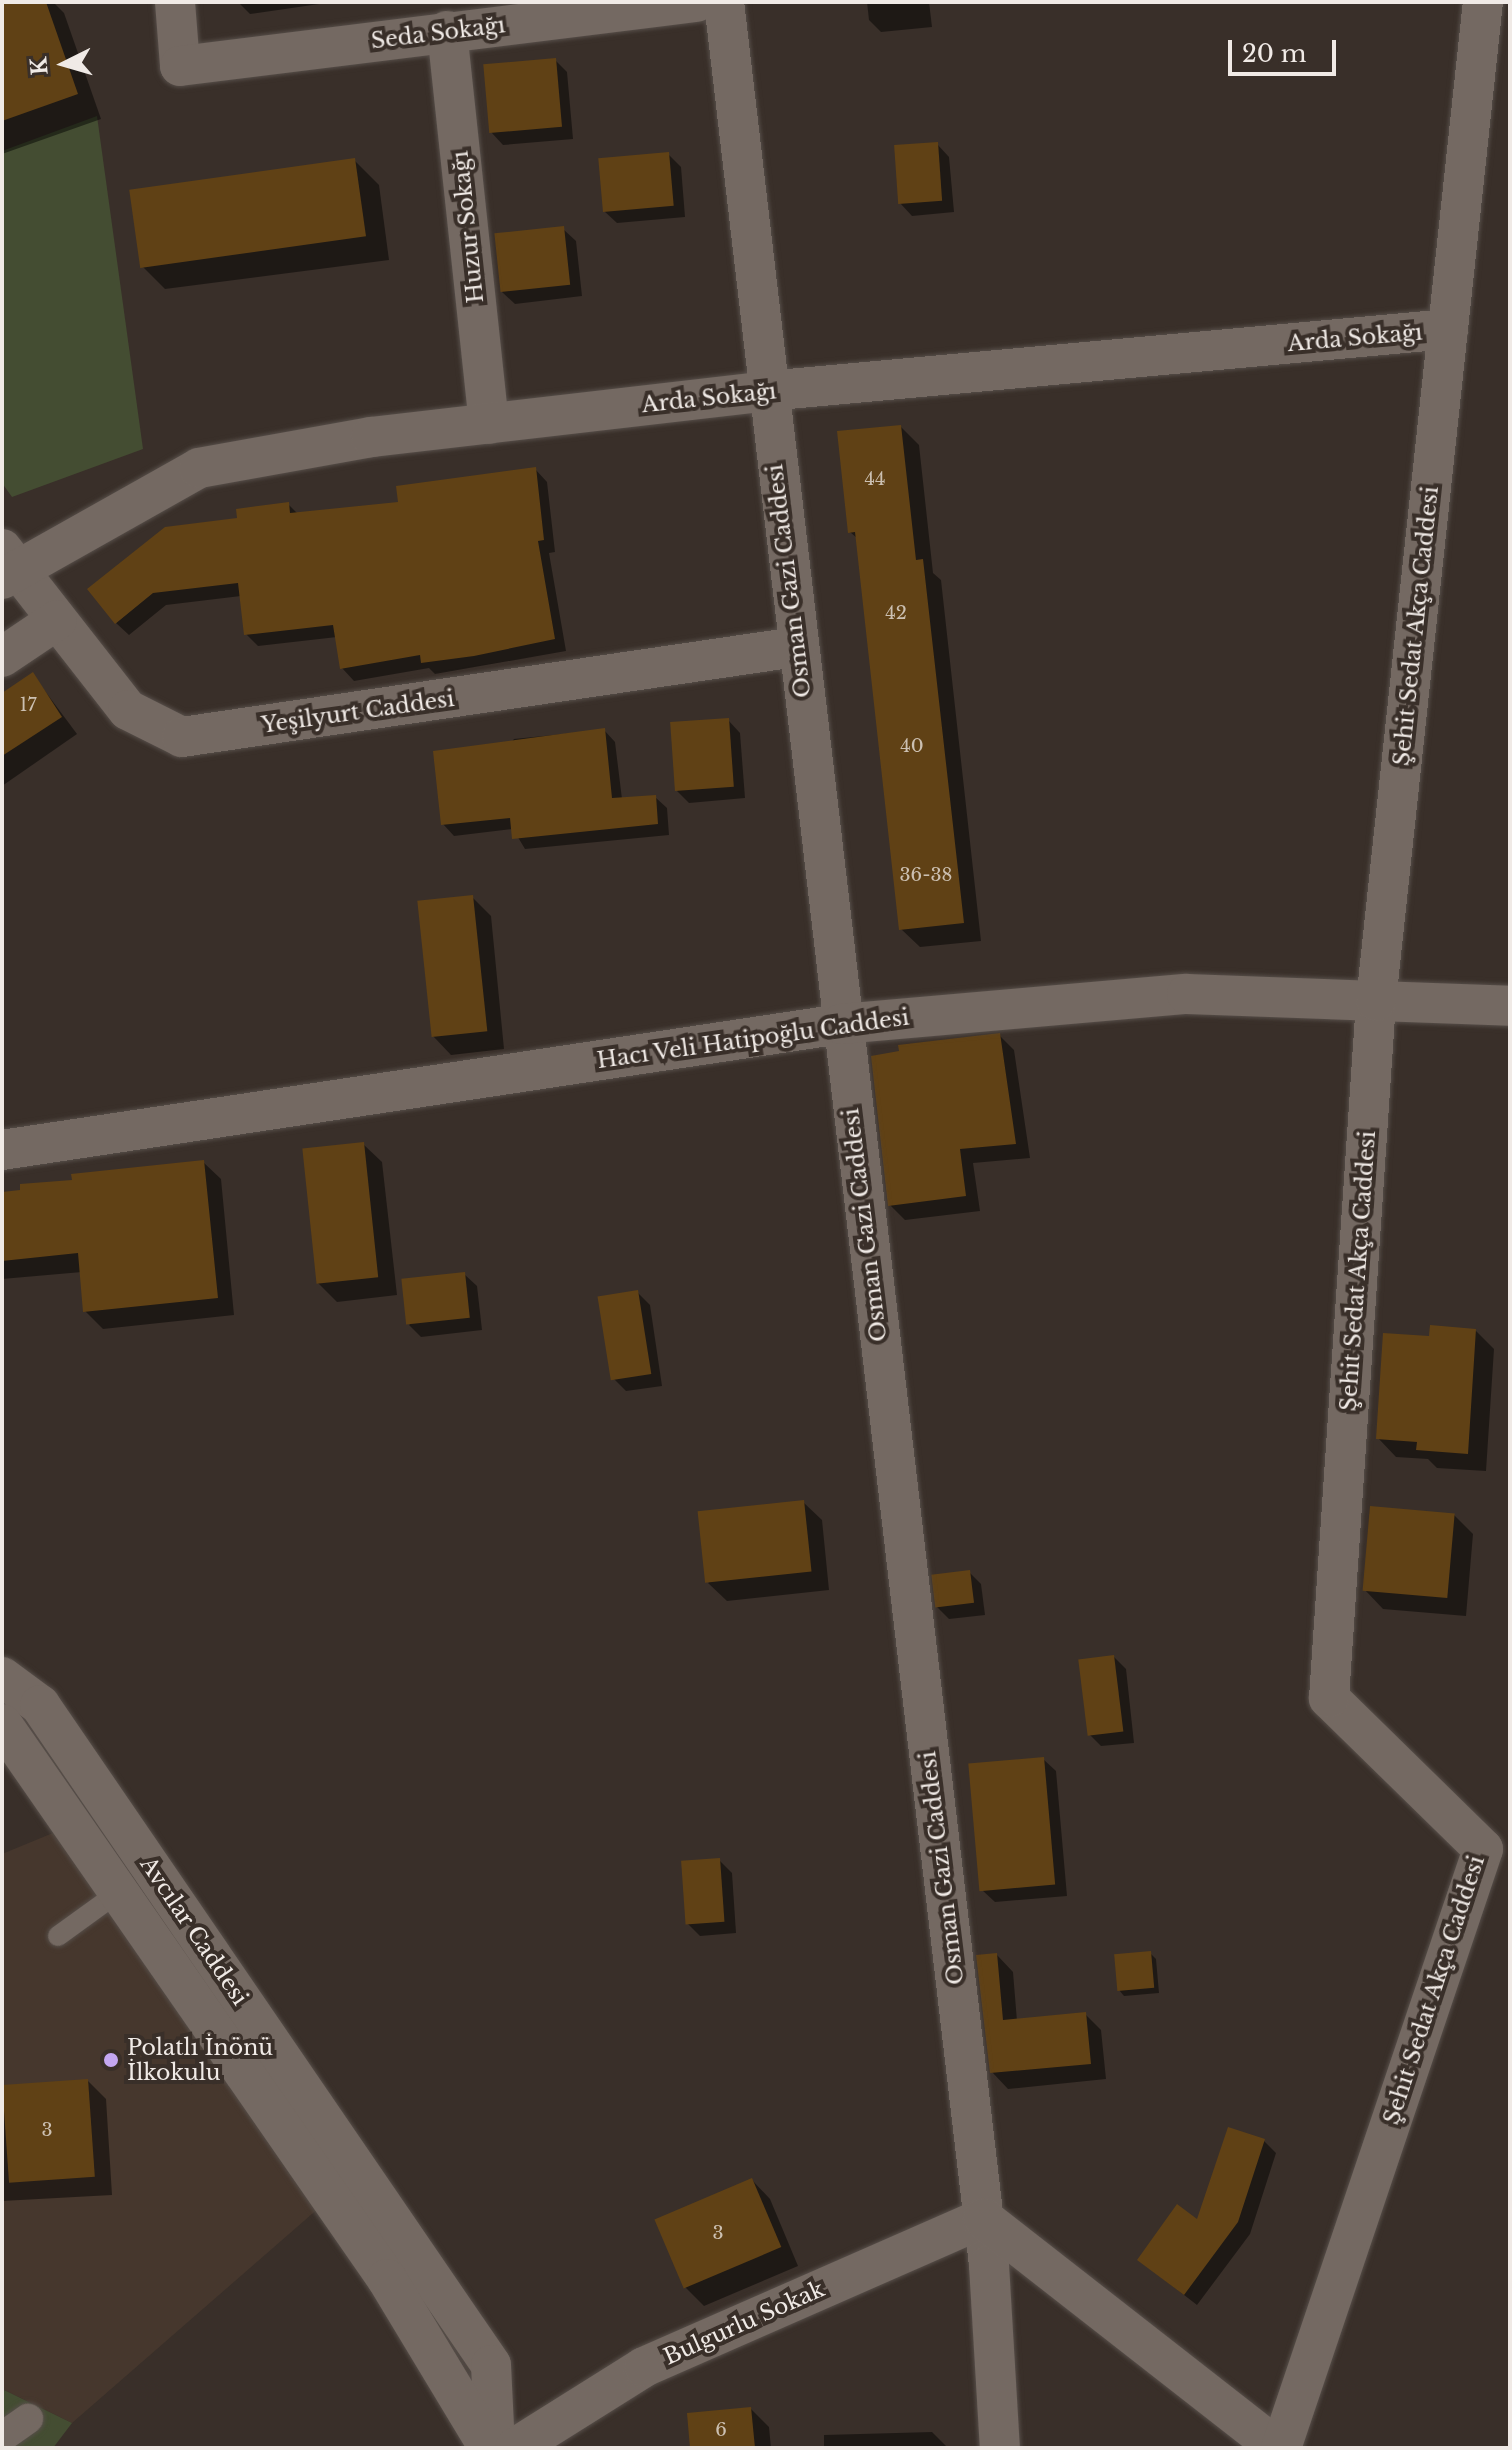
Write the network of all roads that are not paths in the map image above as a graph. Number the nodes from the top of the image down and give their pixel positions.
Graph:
1 (175, 2) edge
2 (696, 2) edge
3 (724, 2) edge
4 (1483, 2) edge
5 (447, 31) junction
6 (1448, 329) junction
7 (767, 391) junction
8 (489, 424) junction
9 (7, 565) edge
10 (57, 620) junction
11 (796, 647) junction
12 (2, 657) edge
13 (1376, 1001) junction
14 (1510, 1006) edge
15 (841, 1024) junction
16 (2, 1150) edge
17 (2, 1677) edge
18 (2, 1724) edge
19 (1496, 1857) edge
20 (153, 1871) junction
21 (116, 1893) junction
22 (58, 1936) dead end
23 (983, 2218) junction
24 (28, 2419) dead end
25 (2, 2437) edge
26 (489, 2448) edge
27 (495, 2448) edge
28 (515, 2448) edge
29 (1000, 2448) edge
30 (1279, 2448) edge

1 - 5 street, Seda Sokağı
2 - 5 street, Seda Sokağı
3 - 7 street, Osman Gazi Caddesi
4 - 6 street, Şehit Sedat Akça Caddesi
5 - 8 street, Huzur Sokağı
6 - 7 street, Arda Sokağı
6 - 13 street, Şehit Sedat Akça Caddesi
7 - 8 street, Arda Sokağı
7 - 11 street, Osman Gazi Caddesi
8 - 9 street, Arda Sokağı
9 - 10 street, Yeşilyurt Caddesi
10 - 11 street, Yeşilyurt Caddesi
10 - 12 street
11 - 15 street, Osman Gazi Caddesi
13 - 14 street, Hacı Veli Hatipoğlu Caddesi
13 - 15 street, Hacı Veli Hatipoğlu Caddesi
13 - 19 street, Şehit Sedat Akça Caddesi
15 - 16 street, Hacı Veli Hatipoğlu Caddesi
15 - 23 street, Osman Gazi Caddesi
17 - 20 street, Avcılar Caddesi
18 - 21 street, Avcılar Caddesi
19 - 30 street, Şehit Sedat Akça Caddesi
20 - 21 lane
20 - 27 street, Avcılar Caddesi
21 - 22 lane
21 - 26 street, Avcılar Caddesi
23 - 28 street, Bulgurlu Sokak
23 - 29 street, Osman Gazi Caddesi
23 - 30 street
24 - 25 street

